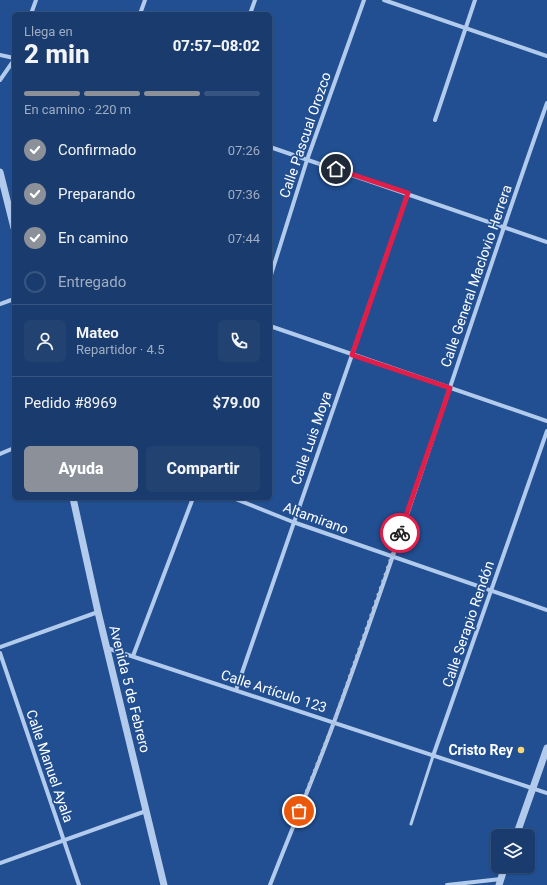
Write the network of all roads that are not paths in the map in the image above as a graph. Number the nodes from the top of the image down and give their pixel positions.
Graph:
1 (36, 0) edge
2 (145, 0) edge
3 (256, 0) edge
4 (364, 0) edge
5 (384, 0) edge
6 (475, 0) edge
7 (32, 12) edge
8 (141, 12) edge
9 (251, 12) edge
10 (465, 28) junction
11 (0, 55) edge
12 (547, 56) edge
13 (12, 58) edge
14 (12, 62) edge
15 (0, 80) edge
16 (547, 103) edge
17 (435, 120) dead end
18 (272, 148) edge
19 (307, 160) junction
20 (0, 172) edge
21 (408, 193) junction
22 (12, 220) edge
23 (503, 226) junction
24 (547, 242) edge
25 (272, 272) edge
26 (12, 300) edge
27 (0, 304) edge
28 (272, 327) edge
29 (352, 355) junction
30 (450, 388) junction
31 (547, 421) edge
32 (547, 431) edge
33 (12, 449) edge
34 (0, 454) edge
35 (73, 500) edge
36 (191, 500) edge
37 (238, 500) edge
38 (293, 522) junction
39 (392, 556) junction
40 (491, 592) junction
41 (547, 610) edge
42 (98, 612) junction
43 (0, 647) edge
44 (107, 648) junction
45 (0, 653) edge
46 (133, 656) junction
47 (236, 690) junction
48 (334, 722) junction
49 (547, 748) edge
50 (433, 756) junction
51 (533, 788) junction
52 (547, 793) edge
53 (146, 812) junction
54 (411, 824) dead end
55 (518, 829) edge
56 (63, 839) junction
57 (0, 863) edge
58 (500, 882) edge
59 (79, 885) edge
60 (164, 885) edge
61 (270, 885) edge
62 (447, 885) edge

1 - 7 street
2 - 8 street
3 - 9 street
4 - 19 street, Calle Pascual Orozco
5 - 10 street
6 - 10 street
10 - 12 street
10 - 17 street
11 - 13 street
14 - 15 street
16 - 23 street, Calle General Maclovio Herrera
18 - 19 street
19 - 21 street
19 - 25 street, Calle Pascual Orozco
20 - 22 street
21 - 23 street
21 - 29 street, Calle Luis Moya
23 - 24 street
23 - 30 street, Calle General Maclovio Herrera
26 - 27 street
28 - 29 street
29 - 30 street
29 - 38 street, Calle Luis Moya
30 - 31 street
30 - 39 street, Calle General Maclovio Herrera
32 - 40 street, Calle Serapio Rendón
33 - 34 street
35 - 42 street, Avenida 5 de Febrero
36 - 46 street
37 - 38 street, Altamirano
38 - 39 street, Altamirano
38 - 47 street, Calle Luis Moya
39 - 40 street, Altamirano
39 - 48 street, Calle General Maclovio Herrera
40 - 41 street, Altamirano
40 - 50 street, Calle Serapio Rendón
42 - 43 street
42 - 44 street, Avenida 5 de Febrero
44 - 46 street, Calle Artículo 123
44 - 53 street, Avenida 5 de Febrero
45 - 56 street, Calle Manuel Ayala
46 - 47 street, Calle Artículo 123
47 - 48 street, Calle Artículo 123
48 - 50 street, Calle Artículo 123
48 - 61 street, Calle General Maclovio Herrera
49 - 51 street
50 - 51 street, Calle Artículo 123
50 - 54 lane, Calle Serapio Rendón
51 - 52 street, Calle Artículo 123
51 - 55 street
53 - 56 street
53 - 60 street, Avenida 5 de Febrero
56 - 57 street
56 - 59 street, Calle Manuel Ayala
58 - 62 street

